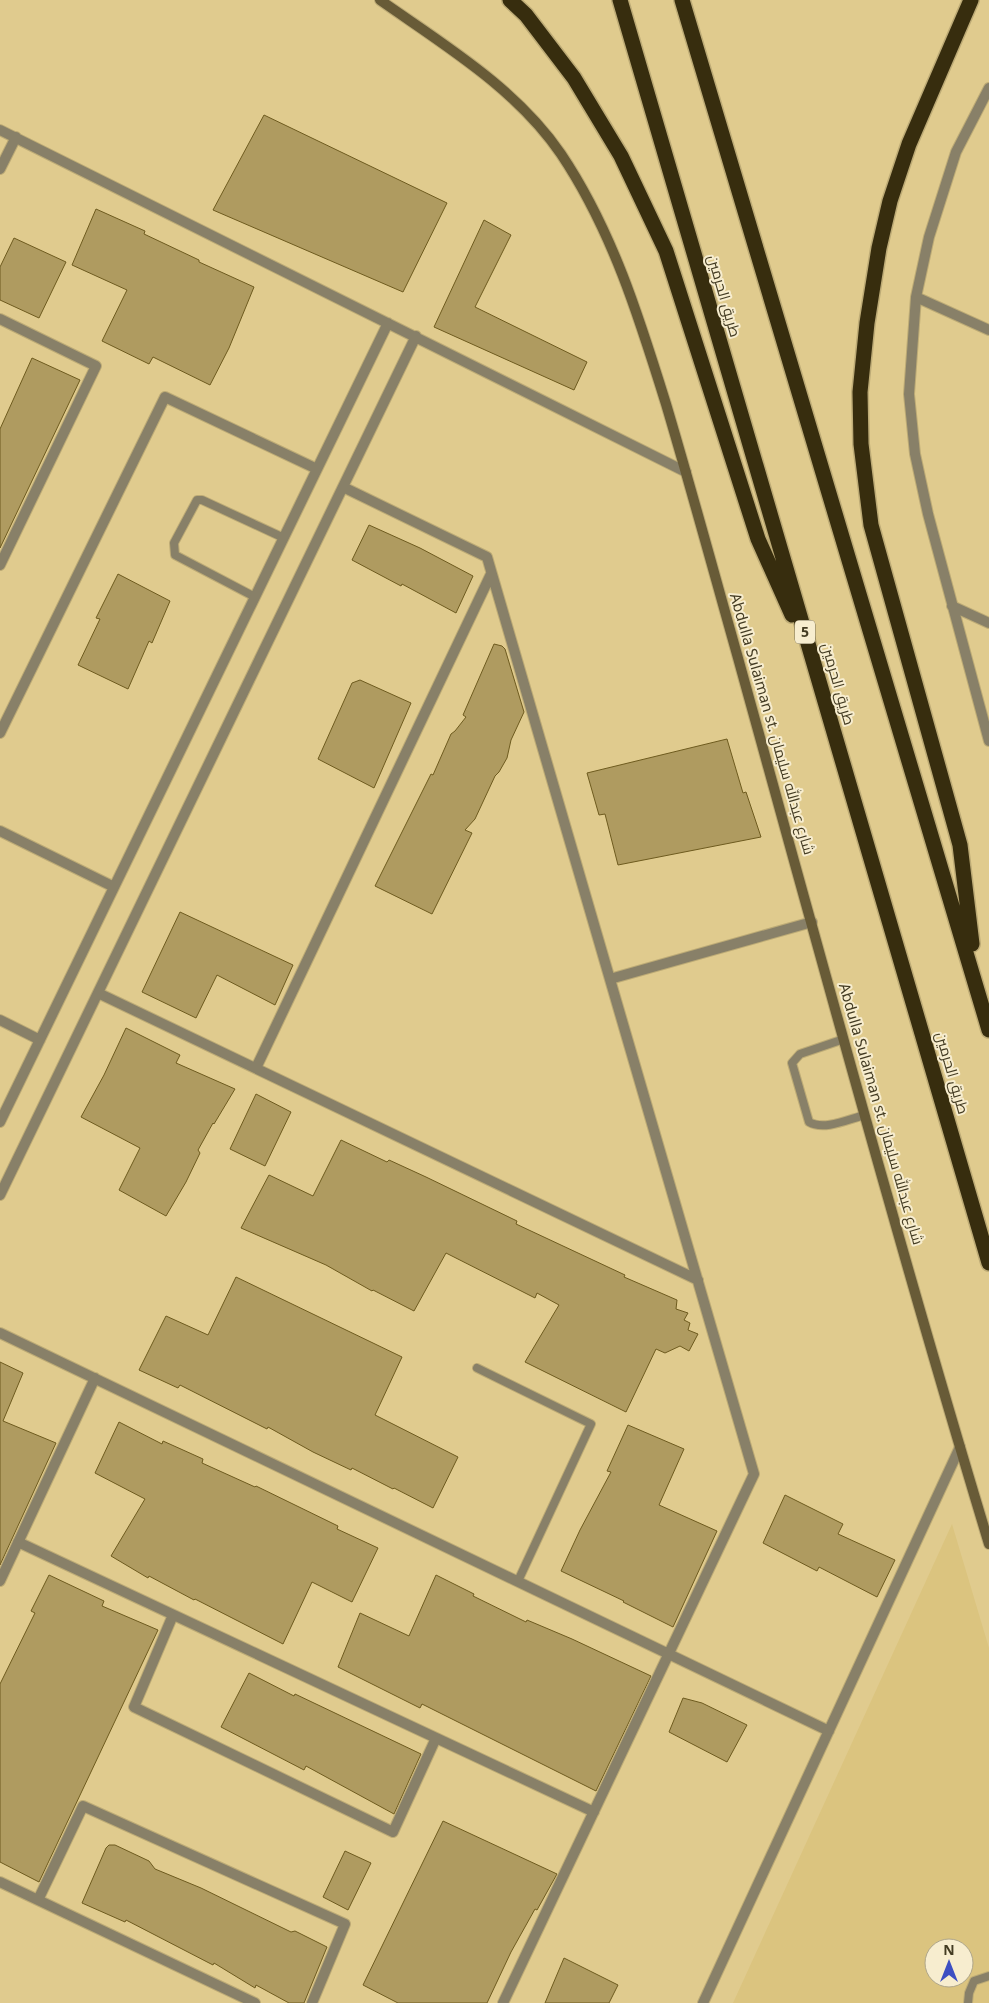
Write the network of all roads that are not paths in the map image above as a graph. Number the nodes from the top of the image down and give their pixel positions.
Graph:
1 (380, 0) edge
2 (510, 0) edge
3 (620, 0) edge
4 (682, 0) edge
5 (971, 0) edge
6 (989, 88) edge
7 (0, 130) edge
8 (16, 137) junction
9 (0, 169) edge
10 (916, 297) junction
11 (0, 320) edge
12 (388, 323) junction
13 (989, 330) edge
14 (416, 336) junction
15 (317, 469) junction
16 (686, 472) junction
17 (343, 487) junction
18 (284, 538) junction
19 (0, 565) edge
20 (491, 574) junction
21 (255, 597) junction
22 (952, 606) junction
23 (989, 623) edge
24 (817, 672) junction
25 (0, 733) edge
26 (989, 741) edge
27 (0, 831) edge
28 (114, 887) junction
29 (812, 922) junction
30 (610, 980) junction
31 (977, 985) junction
32 (98, 993) junction
33 (987, 1017) edge
34 (0, 1020) edge
35 (989, 1030) edge
36 (844, 1039) junction
37 (40, 1040) junction
38 (256, 1068) junction
39 (865, 1115) junction
40 (0, 1122) edge
41 (0, 1195) edge
42 (989, 1263) edge
43 (698, 1280) junction
44 (0, 1332) edge
45 (477, 1368) dead end
46 (95, 1378) junction
47 (960, 1447) junction
48 (18, 1542) junction
49 (989, 1544) edge
50 (0, 1581) edge
51 (518, 1581) junction
52 (173, 1615) junction
53 (669, 1654) junction
54 (829, 1731) junction
55 (436, 1738) junction
56 (594, 1812) junction
57 (0, 1882) edge
58 (38, 1900) junction
59 (989, 1976) edge
60 (255, 2003) edge
61 (312, 2003) edge
62 (503, 2003) edge
63 (703, 2003) edge
64 (968, 2003) edge

1 - 16 main road, Abdulla Sulaiman st. شارع عبدالله سليمان
2 - 24 highway
3 - 24 highway, طريق الحرمين / 5
4 - 31 highway
5 - 31 highway
6 - 10 street
7 - 8 street
8 - 9 street
8 - 12 street
10 - 13 street
10 - 22 street
11 - 19 street
12 - 14 street
12 - 15 street
14 - 16 street
14 - 17 street
15 - 18 street
15 - 25 street
16 - 29 main road, Abdulla Sulaiman st. شارع عبدالله سليمان
17 - 20 street
17 - 32 street
18 - 21 street
18 - 21 lane
20 - 30 street
20 - 38 street
21 - 28 street
22 - 23 street
22 - 26 street
24 - 42 highway, طريق الحرمين / 5
27 - 28 street
28 - 37 street
29 - 30 street
29 - 36 main road, Abdulla Sulaiman st. شارع عبدالله سليمان
30 - 43 street
31 - 33 highway
32 - 38 street
32 - 41 street
33 - 35 highway
34 - 37 street
36 - 39 main road, Abdulla Sulaiman st. شارع عبدالله سليمان
36 - 39 lane
37 - 40 street
38 - 43 street
39 - 47 main road, Abdulla Sulaiman st. شارع عبدالله سليمان
43 - 53 street
44 - 46 street
45 - 51 lane
46 - 48 street
46 - 51 street
47 - 49 main road, Abdulla Sulaiman st. شارع عبدالله سليمان
47 - 54 street
48 - 50 street
48 - 52 street
51 - 53 street
52 - 55 street
52 - 55 street
53 - 54 street
53 - 56 street
54 - 63 street
55 - 56 street
56 - 62 street
57 - 58 street
58 - 60 street
58 - 61 street
59 - 64 lane

